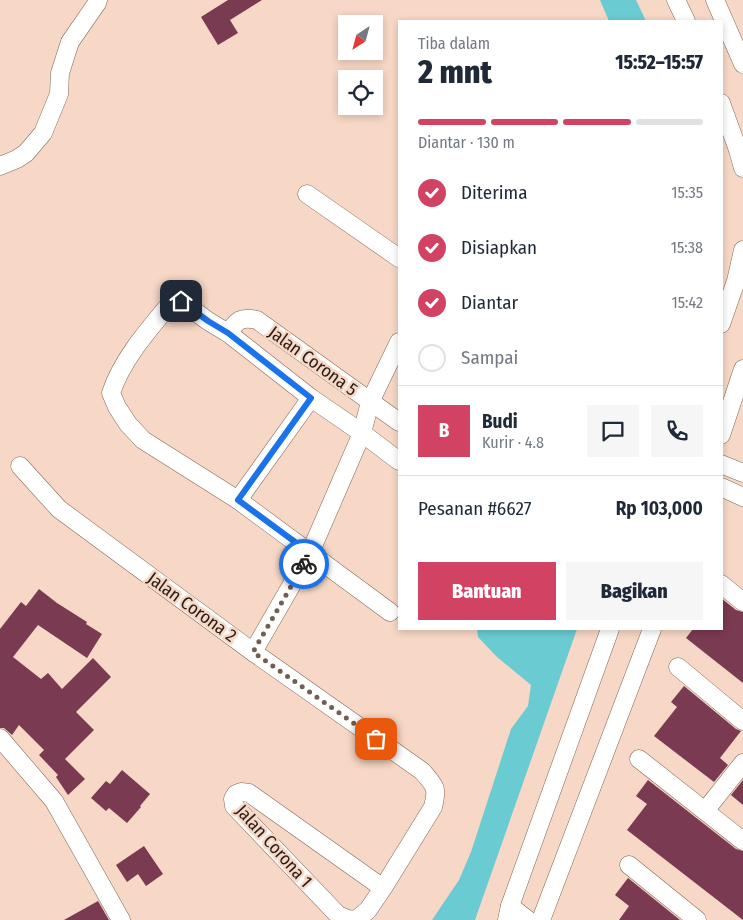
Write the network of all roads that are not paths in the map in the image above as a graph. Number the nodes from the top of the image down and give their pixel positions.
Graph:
1 (98, 0) edge
2 (676, 0) edge
3 (715, 0) edge
4 (686, 20) edge
5 (743, 64) edge
6 (723, 109) edge
7 (0, 166) edge
8 (743, 168) edge
9 (307, 194) dead end
10 (743, 250) edge
11 (398, 257) edge
12 (723, 318) edge
13 (228, 333) junction
14 (398, 344) edge
15 (743, 369) edge
16 (311, 398) junction
17 (370, 402) junction
18 (398, 421) edge
19 (723, 430) edge
20 (362, 433) junction
21 (398, 460) edge
22 (723, 465) edge
23 (20, 466) dead end
24 (743, 472) edge
25 (723, 488) edge
26 (743, 497) edge
27 (238, 500) junction
28 (310, 553) junction
29 (723, 586) edge
30 (743, 602) edge
31 (390, 612) dead end
32 (610, 630) edge
33 (652, 630) edge
34 (253, 652) junction
35 (678, 667) dead end
36 (743, 721) edge
37 (0, 738) edge
38 (639, 759) dead end
39 (743, 762) edge
40 (705, 811) junction
41 (743, 841) edge
42 (629, 865) dead end
43 (383, 888) junction
44 (509, 913) edge
45 (121, 920) edge
46 (528, 920) edge
47 (541, 920) edge
48 (698, 920) edge

1 - 7 street
2 - 4 street
3 - 5 street
6 - 8 street
9 - 11 street
10 - 12 street
13 - 16 street, Jalan Corona 5
13 - 17 street, Jalan Corona 5
13 - 27 street, Jalan Corona 5
14 - 17 street
15 - 19 street
16 - 20 street, Jalan Corona 5
16 - 27 street
17 - 18 street, Jalan Corona 5
17 - 20 street
20 - 21 street, Jalan Corona 5
20 - 28 street
22 - 24 street
23 - 34 street, Jalan Corona 2
25 - 26 street
27 - 28 street
28 - 31 street
28 - 34 street
29 - 30 street
32 - 44 street
33 - 47 street
34 - 43 street, Jalan Corona 2
35 - 36 street
37 - 45 street
38 - 40 street
39 - 40 street
40 - 41 street
42 - 48 street
43 - 43 street, Jalan Corona 1
44 - 46 street

